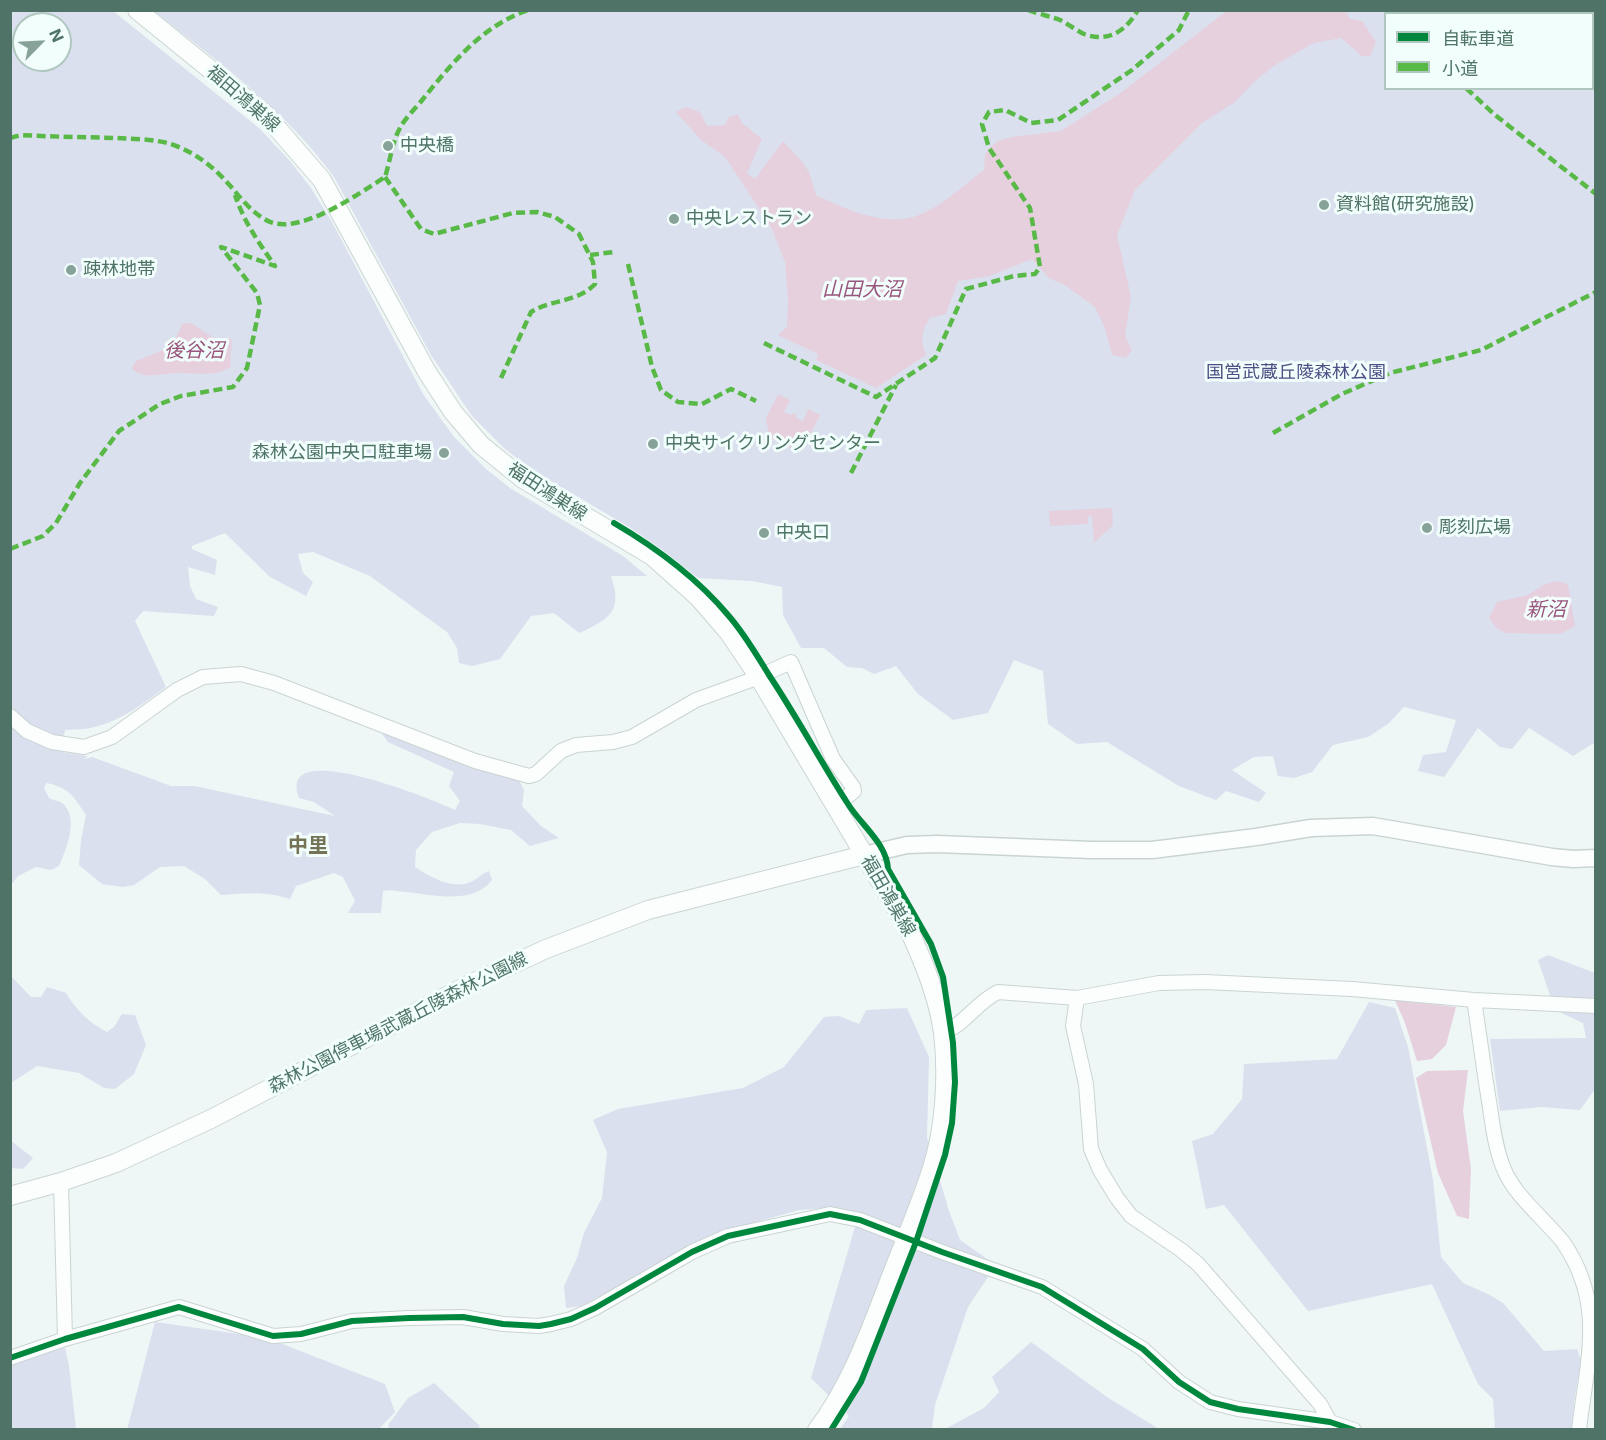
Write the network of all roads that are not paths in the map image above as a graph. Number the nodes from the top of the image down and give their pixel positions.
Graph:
1 (137, 10) edge
2 (758, 676) junction
3 (10, 716) edge
4 (837, 806) junction
5 (864, 855) junction
6 (1596, 858) edge
7 (1077, 998) junction
8 (1474, 1000) junction
9 (1596, 1006) edge
10 (943, 1033) junction
11 (61, 1182) junction
12 (10, 1196) edge
13 (905, 1238) junction
14 (65, 1339) junction
15 (10, 1358) edge
16 (1330, 1422) junction
17 (817, 1430) edge
18 (1354, 1430) edge
19 (1579, 1430) edge

1 - 2 main road, 福田鴻巣線
2 - 3 street
2 - 4 main road, 福田鴻巣線
2 - 4 street
4 - 5 main road, 福田鴻巣線
5 - 6 street
5 - 10 main road, 福田鴻巣線
5 - 11 main road, 森林公園停車場武蔵丘陵森林公園線
7 - 8 street
7 - 10 street
7 - 16 street
8 - 9 street
8 - 19 street
10 - 13 main road, 福田鴻巣線
11 - 12 main road, 森林公園停車場武蔵丘陵森林公園線
11 - 14 street
13 - 14 street
13 - 16 street
13 - 17 main road, 福田鴻巣線
14 - 15 street
16 - 18 street

